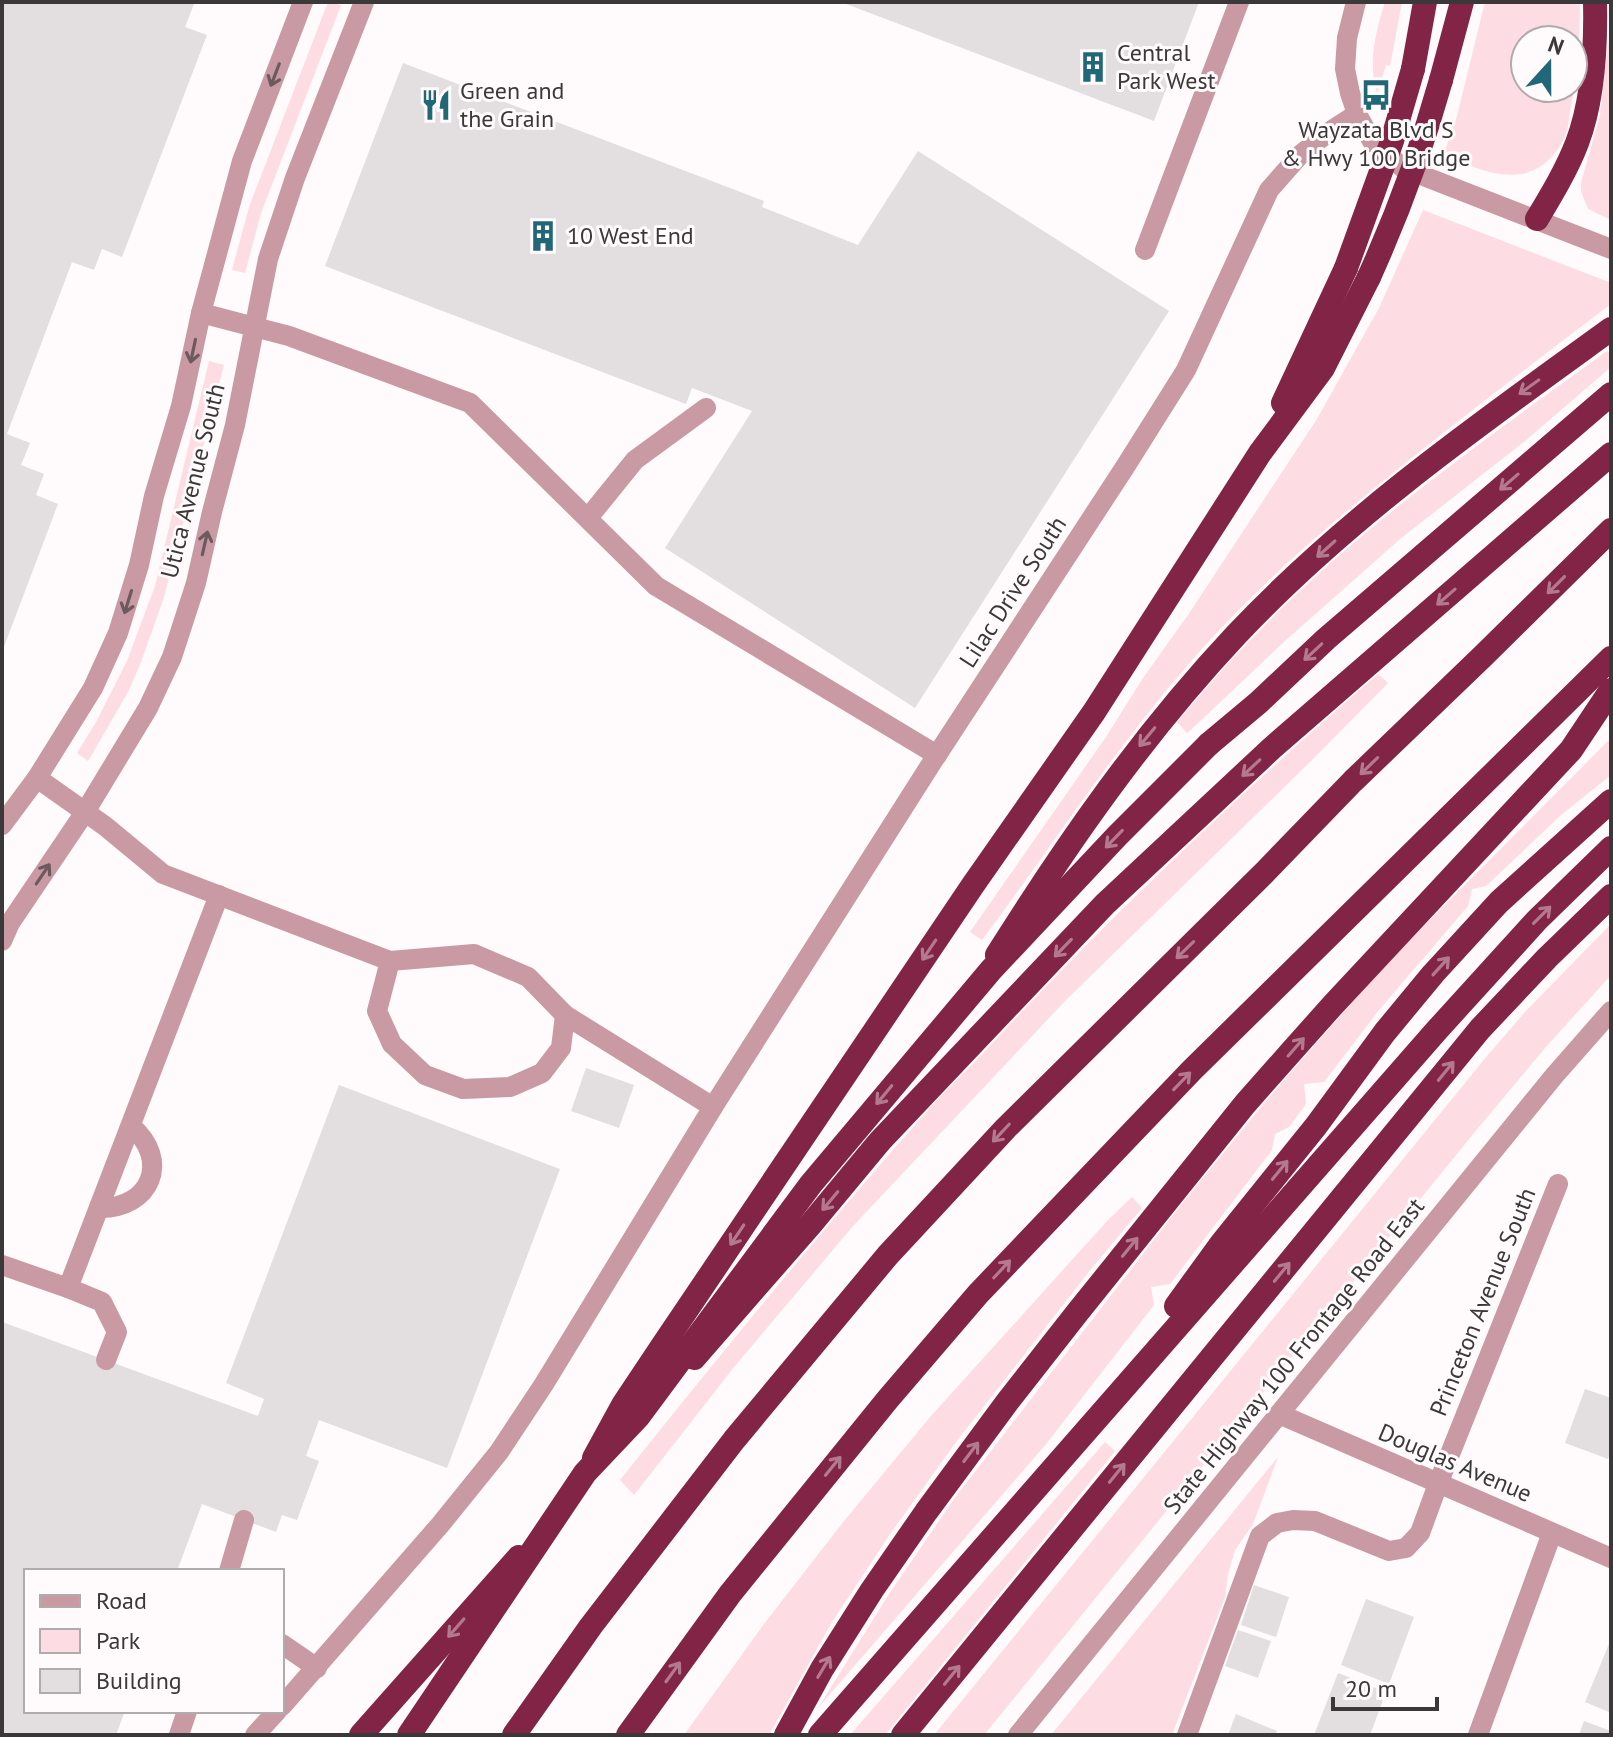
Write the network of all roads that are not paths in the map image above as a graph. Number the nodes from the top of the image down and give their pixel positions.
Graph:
1 (303, 2) edge
2 (364, 2) edge
3 (1239, 2) edge
4 (1356, 2) edge
5 (1425, 2) edge
6 (1462, 2) edge
7 (1595, 2) edge
8 (1357, 114) junction
9 (1537, 219) junction
10 (1611, 249) edge
11 (1145, 250) dead end
12 (201, 313) junction
13 (256, 327) junction
14 (1602, 335) edge
15 (1611, 394) edge
16 (706, 408) dead end
17 (1260, 453) junction
18 (1611, 454) edge
19 (588, 518) junction
20 (1611, 530) edge
21 (1611, 658) edge
22 (1611, 690) edge
23 (937, 755) junction
24 (37, 778) junction
25 (1611, 801) edge
26 (85, 812) junction
27 (2, 825) edge
28 (1611, 848) edge
29 (219, 895) junction
30 (1611, 896) edge
31 (2, 941) edge
32 (390, 961) junction
33 (1611, 1011) edge
34 (565, 1015) junction
35 (713, 1107) junction
36 (131, 1126) junction
37 (880, 1141) junction
38 (1558, 1184) dead end
39 (99, 1208) junction
40 (2, 1265) edge
41 (68, 1288) junction
42 (106, 1360) dead end
43 (1101, 1413) junction
44 (1279, 1414) junction
45 (585, 1473) junction
46 (1438, 1484) junction
47 (244, 1520) dead end
48 (1552, 1533) junction
49 (1611, 1558) edge
50 (230, 1569) edge
51 (284, 1645) edge
52 (317, 1668) junction
53 (284, 1704) edge
54 (186, 1713) edge
55 (275, 1713) edge
56 (179, 1735) edge
57 (255, 1735) edge
58 (361, 1735) edge
59 (409, 1735) edge
60 (514, 1735) edge
61 (628, 1735) edge
62 (786, 1735) edge
63 (820, 1735) edge
64 (903, 1735) edge
65 (1018, 1735) edge
66 (1187, 1735) edge
67 (1478, 1735) edge

1 -> 12 street, Utica Avenue South
2 - 13 street, Utica Avenue South
3 - 11 street
4 - 8 street
5 - 17 highway, bridge
6 - 17 highway, bridge
7 - 9 highway
8 - 9 street
8 - 23 street, Lilac Drive South
9 - 10 street
12 - 13 street
12 -> 24 street, Utica Avenue South
13 - 19 street
26 -> 13 street, Utica Avenue South
14 -> 37 highway
15 -> 45 highway, bridge
16 - 19 street
17 -> 45 highway, bridge
18 -> 37 highway
19 - 23 street
20 -> 60 highway
61 -> 21 highway
62 -> 22 highway
23 - 35 street, Lilac Drive South
24 - 26 street
24 - 27 street, Utica Avenue South
43 -> 25 highway
26 - 29 street
31 -> 26 street, Utica Avenue South
43 -> 28 highway
29 - 32 street
29 - 36 street
64 -> 30 highway
32 - 34 street
32 - 34 street
33 - 44 street, State Highway 100 Frontage Road East
34 - 35 street
35 - 52 street, Lilac Drive South
36 - 39 street
36 - 39 street
37 -> 58 highway
38 - 46 street, Princeton Avenue South
39 - 41 street
40 - 41 street
41 - 42 street
43 - 63 highway
44 - 46 street, Douglas Avenue
44 - 65 street, State Highway 100 Frontage Road East
45 - 59 highway, bridge
46 - 48 street, Douglas Avenue
46 - 66 street, Princeton Avenue South
47 - 50 street
48 - 49 street, Douglas Avenue
48 - 67 street
51 - 52 street
52 - 53 street, Lilac Drive South
54 - 56 street
55 - 57 street

